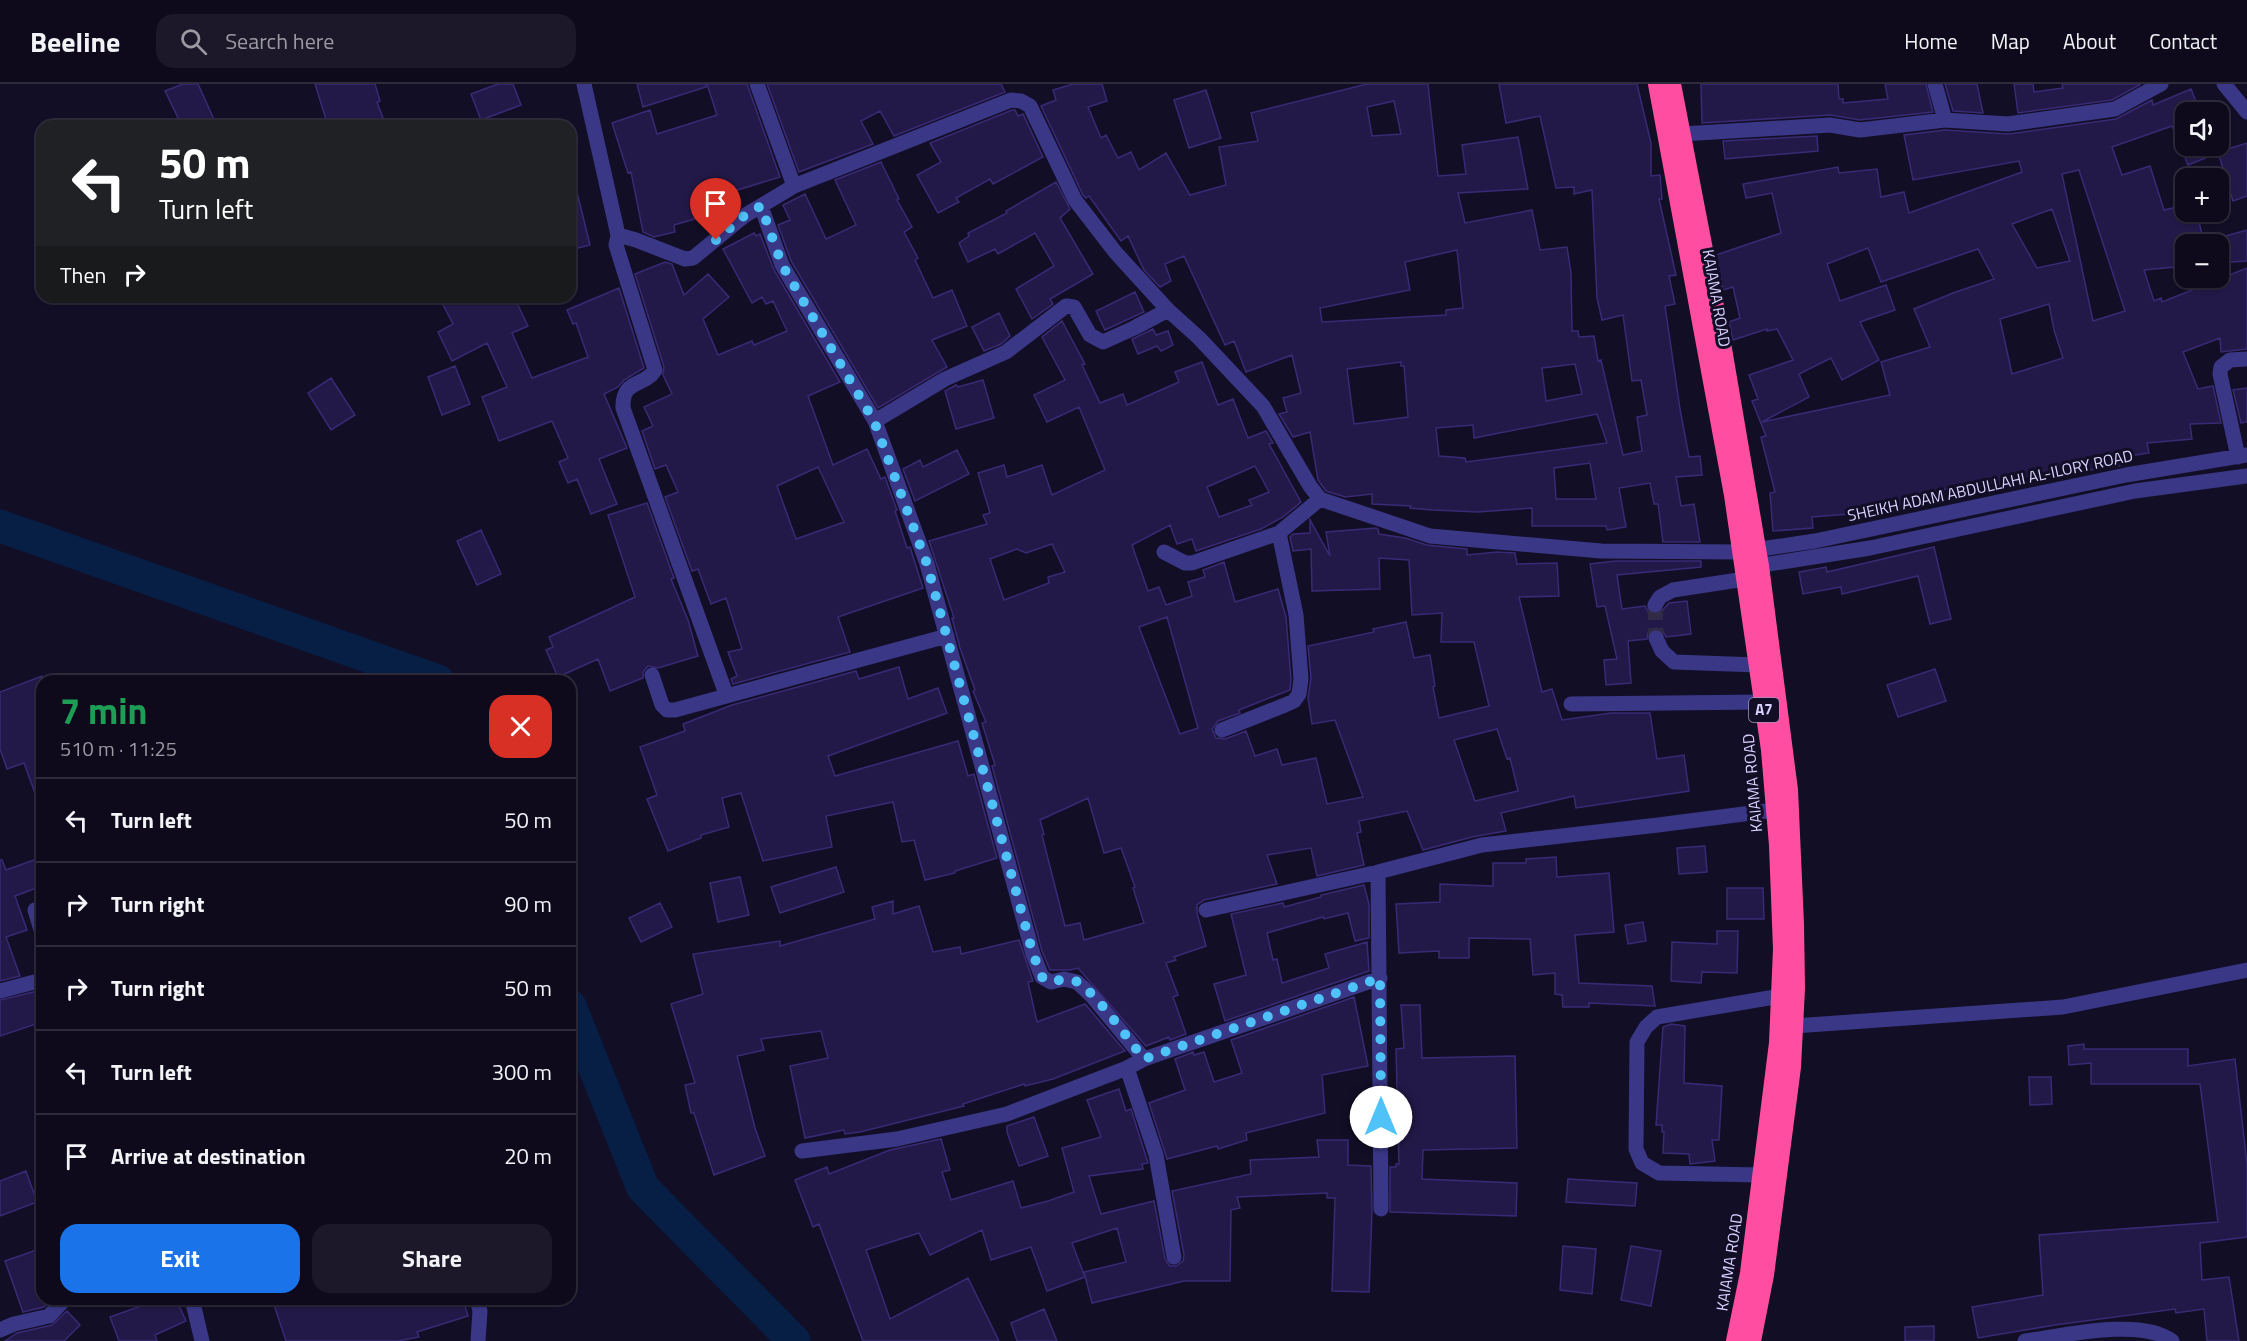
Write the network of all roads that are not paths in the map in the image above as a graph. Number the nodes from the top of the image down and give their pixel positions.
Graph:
1 (584, 84) edge
2 (757, 84) edge
3 (1658, 84) edge
4 (1672, 84) edge
5 (1935, 84) edge
6 (2161, 84) edge
7 (2224, 84) edge
8 (2247, 112) edge
9 (1945, 120) junction
10 (1682, 134) junction
11 (794, 186) junction
12 (761, 206) junction
13 (618, 235) junction
14 (1168, 310) junction
15 (2247, 359) edge
16 (874, 421) junction
17 (2242, 456) edge
18 (2247, 476) edge
19 (1320, 499) junction
20 (1279, 533) junction
21 (1164, 552) dead end
22 (1750, 563) junction
23 (1655, 605) dead end
24 (947, 636) junction
25 (1656, 638) tunnel mouth
26 (1758, 665) junction
27 (652, 675) dead end
28 (726, 694) junction
29 (1763, 702) junction
30 (1571, 704) dead end
31 (1222, 730) dead end
32 (1775, 810) junction
33 (1378, 872) junction
34 (35, 910) dead end
35 (1206, 910) dead end
36 (36, 913) edge
37 (2247, 970) edge
38 (1380, 978) junction
39 (36, 982) edge
40 (0, 991) edge
41 (1781, 996) junction
42 (1794, 1026) junction
43 (1144, 1059) junction
44 (1127, 1068) junction
45 (802, 1151) dead end
46 (1761, 1174) junction
47 (1381, 1209) dead end
48 (1174, 1257) dead end
49 (59, 1305) edge
50 (193, 1305) edge
51 (478, 1305) edge
52 (0, 1330) edge
53 (202, 1341) edge
54 (478, 1341) edge
55 (1735, 1341) edge
56 (1752, 1341) edge
57 (2025, 1341) edge
58 (2172, 1341) edge

1 - 13 street
2 - 11 street
3 - 22 highway, KAIAMA ROAD / A7
4 - 10 highway, KAIAMA ROAD / A7
5 - 9 street
6 - 9 street
7 - 8 street
9 - 10 street
10 - 22 highway, KAIAMA ROAD / A7
11 - 12 street
11 - 14 street
12 - 13 street
12 - 16 street
13 - 28 street
14 - 16 street
14 - 19 street
15 - 17 street
16 - 24 street
17 - 22 street, SHEIKH ADAM ABDULLAHI AL-ILORY ROAD
18 - 22 street
19 - 20 street
19 - 22 street
20 - 21 street
20 - 31 street
22 - 23 street
22 - 26 highway, KAIAMA ROAD / A7
22 - 42 highway, KAIAMA ROAD / A7
24 - 28 street
24 - 43 street
25 - 26 street
26 - 29 highway, KAIAMA ROAD / A7
27 - 28 street
29 - 30 street
29 - 32 highway, KAIAMA ROAD / A7
32 - 33 street
32 - 41 highway, KAIAMA ROAD / A7
33 - 35 street
33 - 38 street
34 - 36 street
37 - 42 street
38 - 43 street
38 - 47 street
39 - 40 street
41 - 46 highway, KAIAMA ROAD / A7
41 - 46 street
42 - 56 highway, KAIAMA ROAD / A7
43 - 44 street
44 - 45 street
44 - 48 street
46 - 55 highway, KAIAMA ROAD / A7
49 - 52 street
50 - 53 street
51 - 54 street
57 - 58 street

